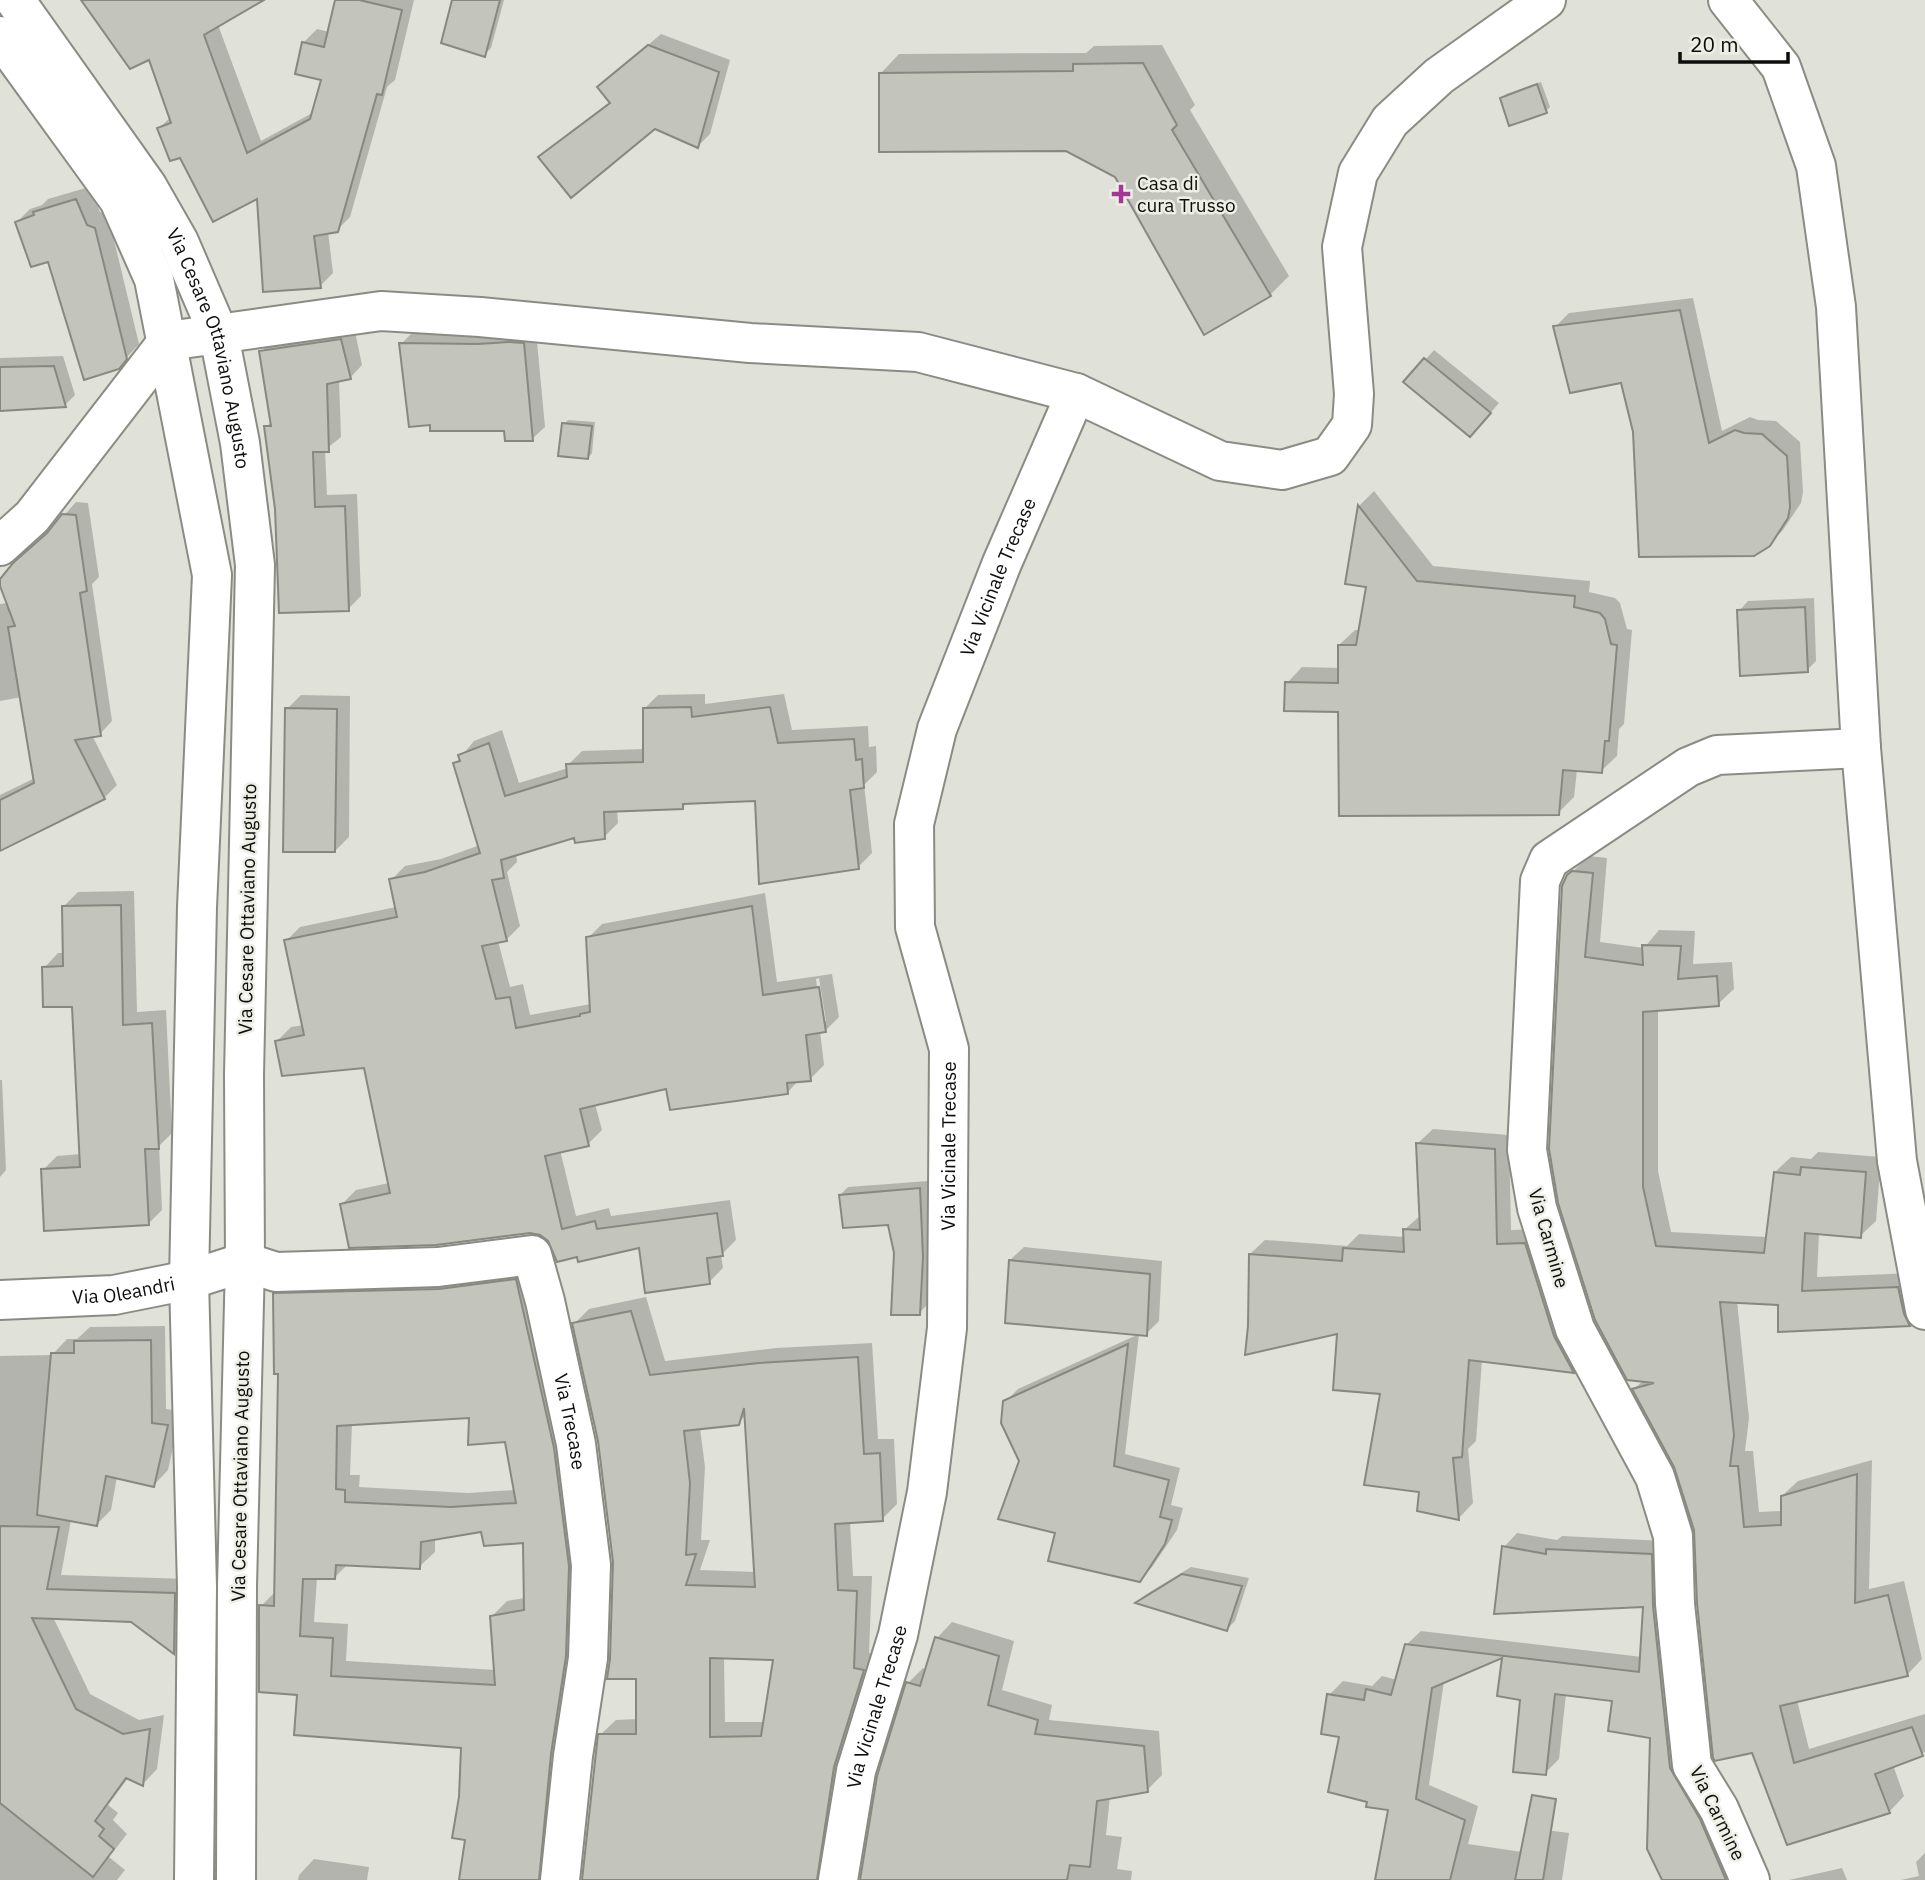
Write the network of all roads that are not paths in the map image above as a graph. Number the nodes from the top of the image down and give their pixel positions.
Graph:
1 (15, 0) edge
2 (1546, 0) edge
3 (1728, 0) edge
4 (0, 36) edge
5 (219, 335) junction
6 (167, 341) junction
7 (1076, 393) junction
8 (0, 546) edge
9 (1861, 748) junction
10 (245, 1262) junction
11 (189, 1280) junction
12 (0, 1300) edge
13 (1925, 1310) edge
14 (194, 1880) edge
15 (236, 1880) edge
16 (560, 1880) edge
17 (838, 1880) edge
18 (1750, 1880) edge

1 - 5 street, Via Cesare Ottaviano Augusto
2 - 7 street
3 - 9 street
4 - 6 street, Via Cesare Ottaviano Augusto
5 - 6 street
5 - 7 street
5 - 10 street, Via Cesare Ottaviano Augusto
6 - 8 street
6 - 11 street, Via Cesare Ottaviano Augusto
7 - 17 street, Via Vicinale Trecase
9 - 13 street
9 - 18 street, Via Carmine
10 - 11 street, Via Oleandri
10 - 15 street, Via Cesare Ottaviano Augusto
10 - 16 street, Via Trecase
11 - 12 street, Via Oleandri
11 - 14 street, Via Cesare Ottaviano Augusto

